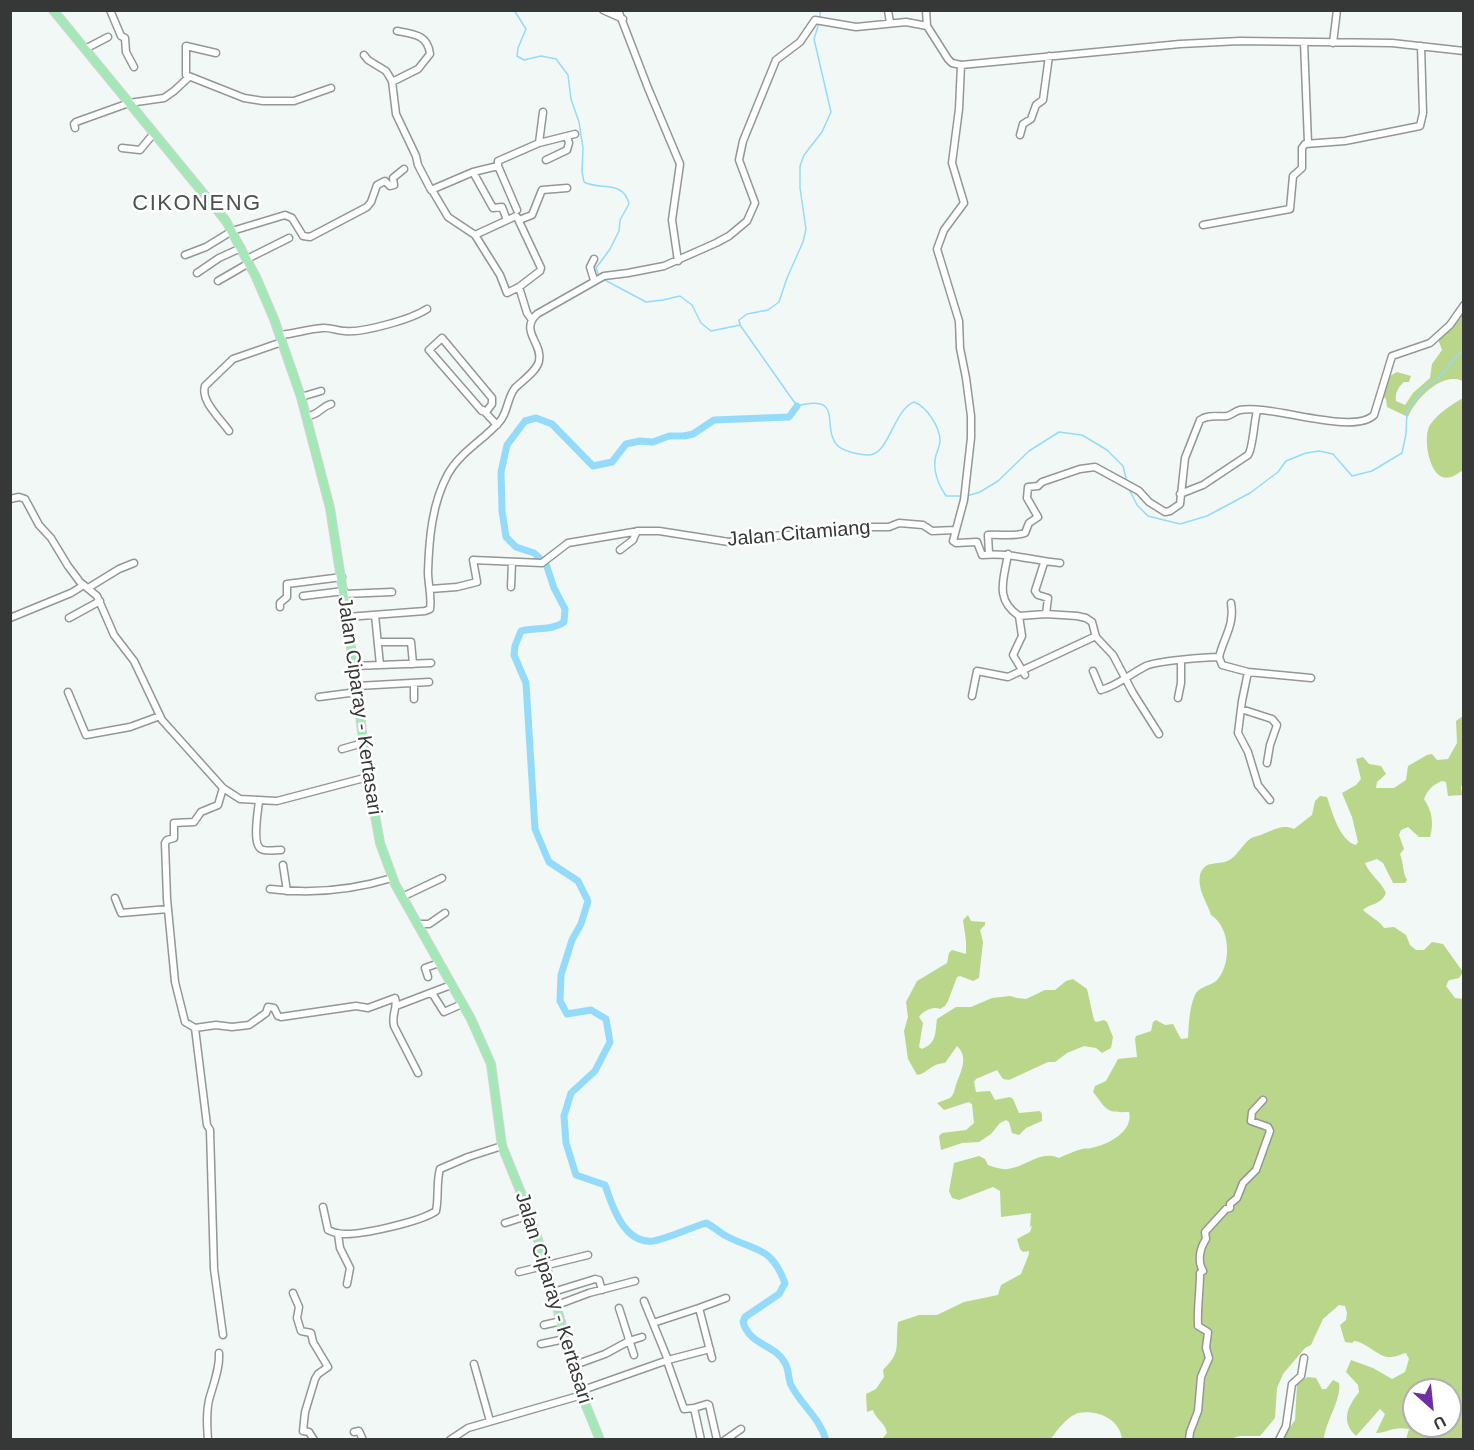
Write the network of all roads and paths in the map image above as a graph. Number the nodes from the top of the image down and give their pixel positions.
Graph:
1 (53, 10) edge
2 (110, 10) edge
3 (603, 10) edge
4 (618, 10) edge
5 (888, 10) edge
6 (926, 10) edge
7 (1337, 10) edge
8 (623, 19) junction
9 (890, 23) junction
10 (927, 26) junction
11 (397, 32) dead end
12 (108, 37) dead end
13 (1304, 42) junction
14 (1333, 43) junction
15 (1421, 46) junction
16 (85, 49) junction
17 (1464, 51) edge
18 (216, 53) dead end
19 (364, 55) dead end
20 (1049, 56) junction
21 (961, 65) junction
22 (134, 68) dead end
23 (189, 77) junction
24 (392, 82) junction
25 (331, 88) dead end
26 (129, 103) junction
27 (543, 112) dead end
28 (75, 128) dead end
29 (154, 133) junction
30 (1020, 135) dead end
31 (539, 143) junction
32 (1308, 143) junction
33 (122, 148) dead end
34 (546, 160) dead end
35 (498, 166) junction
36 (404, 170) dead end
37 (473, 172) junction
38 (567, 188) dead end
39 (432, 190) junction
40 (517, 210) dead end
41 (507, 220) junction
42 (519, 220) junction
43 (1203, 225) dead end
44 (232, 231) junction
45 (475, 235) junction
46 (289, 238) dead end
47 (241, 248) junction
48 (185, 255) dead end
49 (594, 259) dead end
50 (248, 261) junction
51 (678, 261) junction
52 (197, 273) dead end
53 (596, 280) junction
54 (218, 281) dead end
55 (519, 287) junction
56 (1464, 305) edge
57 (427, 309) dead end
58 (532, 320) junction
59 (281, 338) junction
60 (321, 391) dead end
61 (302, 397) junction
62 (331, 404) dead end
63 (1257, 411) junction
64 (486, 412) junction
65 (307, 416) junction
66 (497, 424) junction
67 (230, 431) dead end
68 (1180, 494) junction
69 (10, 499) edge
70 (955, 530) junction
71 (637, 531) junction
72 (620, 550) dead end
73 (989, 554) junction
74 (1008, 554) junction
75 (512, 562) junction
76 (1044, 563) junction
77 (1060, 563) dead end
78 (134, 564) dead end
79 (342, 576) junction
80 (86, 586) junction
81 (511, 587) dead end
82 (430, 589) junction
83 (344, 592) junction
84 (392, 592) dead end
85 (303, 596) dead end
86 (100, 601) junction
87 (1231, 603) dead end
88 (280, 607) dead end
89 (1046, 614) junction
90 (375, 615) junction
91 (1019, 616) junction
92 (347, 617) junction
93 (10, 618) edge
94 (69, 618) dead end
95 (1096, 636) junction
96 (378, 642) junction
97 (1219, 657) junction
98 (1181, 660) junction
99 (431, 663) dead end
100 (412, 664) junction
101 (380, 665) junction
102 (354, 666) junction
103 (1093, 671) dead end
104 (1248, 672) junction
105 (1024, 673) junction
106 (1126, 678) junction
107 (1311, 678) dead end
108 (429, 682) dead end
109 (414, 684) junction
110 (357, 689) junction
111 (68, 692) dead end
112 (972, 696) dead end
113 (319, 697) dead end
114 (1178, 698) dead end
115 (414, 699) dead end
116 (1241, 709) junction
117 (160, 716) junction
118 (1159, 734) dead end
119 (363, 743) junction
120 (342, 749) dead end
121 (1267, 763) dead end
122 (368, 777) junction
123 (223, 788) junction
124 (1270, 800) dead end
125 (259, 801) junction
126 (281, 850) dead end
127 (284, 865) dead end
128 (392, 878) junction
129 (442, 878) dead end
130 (270, 889) dead end
131 (287, 891) junction
132 (402, 897) junction
133 (115, 898) dead end
134 (168, 909) junction
135 (445, 913) dead end
136 (417, 924) junction
137 (439, 963) junction
138 (429, 977) dead end
139 (451, 985) junction
140 (432, 993) junction
141 (462, 1004) junction
142 (396, 1006) junction
143 (195, 1028) junction
144 (418, 1073) dead end
145 (1263, 1100) dead end
146 (502, 1146) junction
147 (323, 1207) dead end
148 (530, 1215) junction
149 (505, 1223) dead end
150 (338, 1234) junction
151 (588, 1255) dead end
152 (546, 1265) junction
153 (519, 1272) dead end
154 (635, 1281) dead end
155 (347, 1284) dead end
156 (602, 1290) junction
157 (553, 1292) junction
158 (294, 1293) dead end
159 (726, 1298) dead end
160 (644, 1301) dead end
161 (556, 1305) junction
162 (619, 1308) dead end
163 (699, 1308) junction
164 (561, 1321) junction
165 (653, 1323) junction
166 (544, 1325) dead end
167 (223, 1335) dead end
168 (642, 1337) dead end
169 (565, 1339) junction
170 (629, 1341) junction
171 (541, 1344) dead end
172 (710, 1349) junction
173 (219, 1353) dead end
174 (634, 1355) dead end
175 (712, 1358) dead end
176 (1304, 1358) dead end
177 (668, 1360) junction
178 (474, 1364) dead end
179 (572, 1366) junction
180 (581, 1393) junction
181 (694, 1408) junction
182 (490, 1421) junction
183 (741, 1429) dead end
184 (354, 1432) dead end
185 (208, 1440) edge
186 (314, 1440) edge
187 (363, 1440) edge
188 (450, 1440) edge
189 (600, 1440) edge
190 (701, 1440) edge
191 (717, 1440) edge
192 (725, 1440) edge
193 (1189, 1440) edge
194 (1279, 1440) edge

1 - 16 main road, Jalan Ciparay - Kertasari
2 - 22 street
3 - 8 street
4 - 8 street
5 - 9 street
6 - 10 street
7 - 14 street
8 - 51 street
9 - 10 street
9 - 51 street
10 - 21 street
11 - 24 street
12 - 16 street
13 - 14 street
13 - 20 street
13 - 32 street
14 - 15 street
15 - 17 street
15 - 32 street
16 - 26 main road, Jalan Ciparay - Kertasari
18 - 23 street
19 - 24 street
20 - 21 street
20 - 30 street
21 - 70 street
23 - 25 street
23 - 26 street
24 - 39 street
26 - 28 street
26 - 29 main road, Jalan Ciparay - Kertasari
27 - 31 street
29 - 33 street
29 - 44 main road, Jalan Ciparay - Kertasari
31 - 34 street
31 - 35 street
32 - 43 street
35 - 37 street
35 - 40 street
36 - 44 street
37 - 39 street
37 - 41 street
38 - 42 street
39 - 45 street
41 - 42 street
41 - 45 street
42 - 55 street
44 - 47 main road, Jalan Ciparay - Kertasari
44 - 48 street
45 - 55 street
46 - 50 street
47 - 50 main road, Jalan Ciparay - Kertasari
47 - 52 street
49 - 53 street
50 - 54 street
50 - 59 main road, Jalan Ciparay - Kertasari
51 - 53 street
53 - 58 street
55 - 58 street
56 - 63 street
57 - 59 street
58 - 66 street
59 - 61 main road, Jalan Ciparay - Kertasari
59 - 67 street
60 - 61 street
61 - 65 main road, Jalan Ciparay - Kertasari
62 - 65 street
63 - 68 street
63 - 68 street
64 - 64 street
64 - 66 street
65 - 79 main road, Jalan Ciparay - Kertasari
66 - 82 street
68 - 73 street
69 - 80 street
70 - 71 street, Jalan Citamiang
70 - 73 street
71 - 72 street
71 - 75 street, Jalan Citamiang
73 - 74 street
74 - 76 street
74 - 91 street
75 - 81 street
75 - 82 street
76 - 77 street
76 - 89 street
78 - 80 street
79 - 83 main road, Jalan Ciparay - Kertasari
79 - 88 street
80 - 86 street
80 - 93 street
82 - 90 street
83 - 84 street
83 - 85 street
83 - 92 main road, Jalan Ciparay - Kertasari
86 - 94 street
86 - 117 street
87 - 97 street
89 - 91 street
89 - 95 street
90 - 92 street
90 - 96 street
91 - 105 street
92 - 102 main road, Jalan Ciparay - Kertasari
95 - 105 street
95 - 106 street
96 - 100 street
96 - 101 street
97 - 98 street
97 - 104 street
98 - 106 street
98 - 114 street
99 - 100 street
100 - 101 street
101 - 102 street
102 - 110 main road, Jalan Ciparay - Kertasari
103 - 106 street
104 - 107 street
104 - 116 street
105 - 112 street
106 - 118 street
108 - 109 street
109 - 110 street
109 - 115 street
110 - 113 street
110 - 119 main road, Jalan Ciparay - Kertasari
111 - 117 street
116 - 121 street
116 - 124 street
117 - 123 street
119 - 120 street
119 - 122 main road, Jalan Ciparay - Kertasari
122 - 125 street
122 - 128 main road, Jalan Ciparay - Kertasari
123 - 125 street
123 - 134 street
125 - 126 street
127 - 131 street
128 - 131 street
128 - 132 main road, Jalan Ciparay - Kertasari
129 - 132 street
130 - 131 street
132 - 136 main road, Jalan Ciparay - Kertasari
133 - 134 street
134 - 143 street
135 - 136 street
136 - 137 main road, Jalan Ciparay - Kertasari
137 - 138 street
137 - 139 main road, Jalan Ciparay - Kertasari
139 - 140 street
139 - 141 main road, Jalan Ciparay - Kertasari
140 - 141 street
140 - 142 street
141 - 146 main road, Jalan Ciparay - Kertasari
142 - 143 street
142 - 144 street
143 - 167 street
145 - 193 street
146 - 148 main road, Jalan Ciparay - Kertasari
146 - 150 street
147 - 150 street
148 - 149 street
148 - 152 main road, Jalan Ciparay - Kertasari
150 - 155 street
151 - 152 street
152 - 153 street
152 - 157 main road, Jalan Ciparay - Kertasari
154 - 156 street
156 - 157 street
156 - 161 street
157 - 161 main road, Jalan Ciparay - Kertasari
158 - 186 street
159 - 163 street
160 - 165 street
161 - 164 main road, Jalan Ciparay - Kertasari
162 - 170 street
163 - 165 street
163 - 172 street
164 - 166 street
164 - 169 main road, Jalan Ciparay - Kertasari
165 - 177 street
168 - 170 street
169 - 171 street
169 - 179 main road, Jalan Ciparay - Kertasari
170 - 174 street
170 - 179 street
172 - 175 street
172 - 177 street
173 - 185 street
176 - 194 street
177 - 180 street
177 - 181 street
178 - 182 street
179 - 180 main road, Jalan Ciparay - Kertasari
180 - 182 street
180 - 189 main road, Jalan Ciparay - Kertasari
181 - 190 street
181 - 191 street
182 - 188 street
183 - 192 street
184 - 187 street

